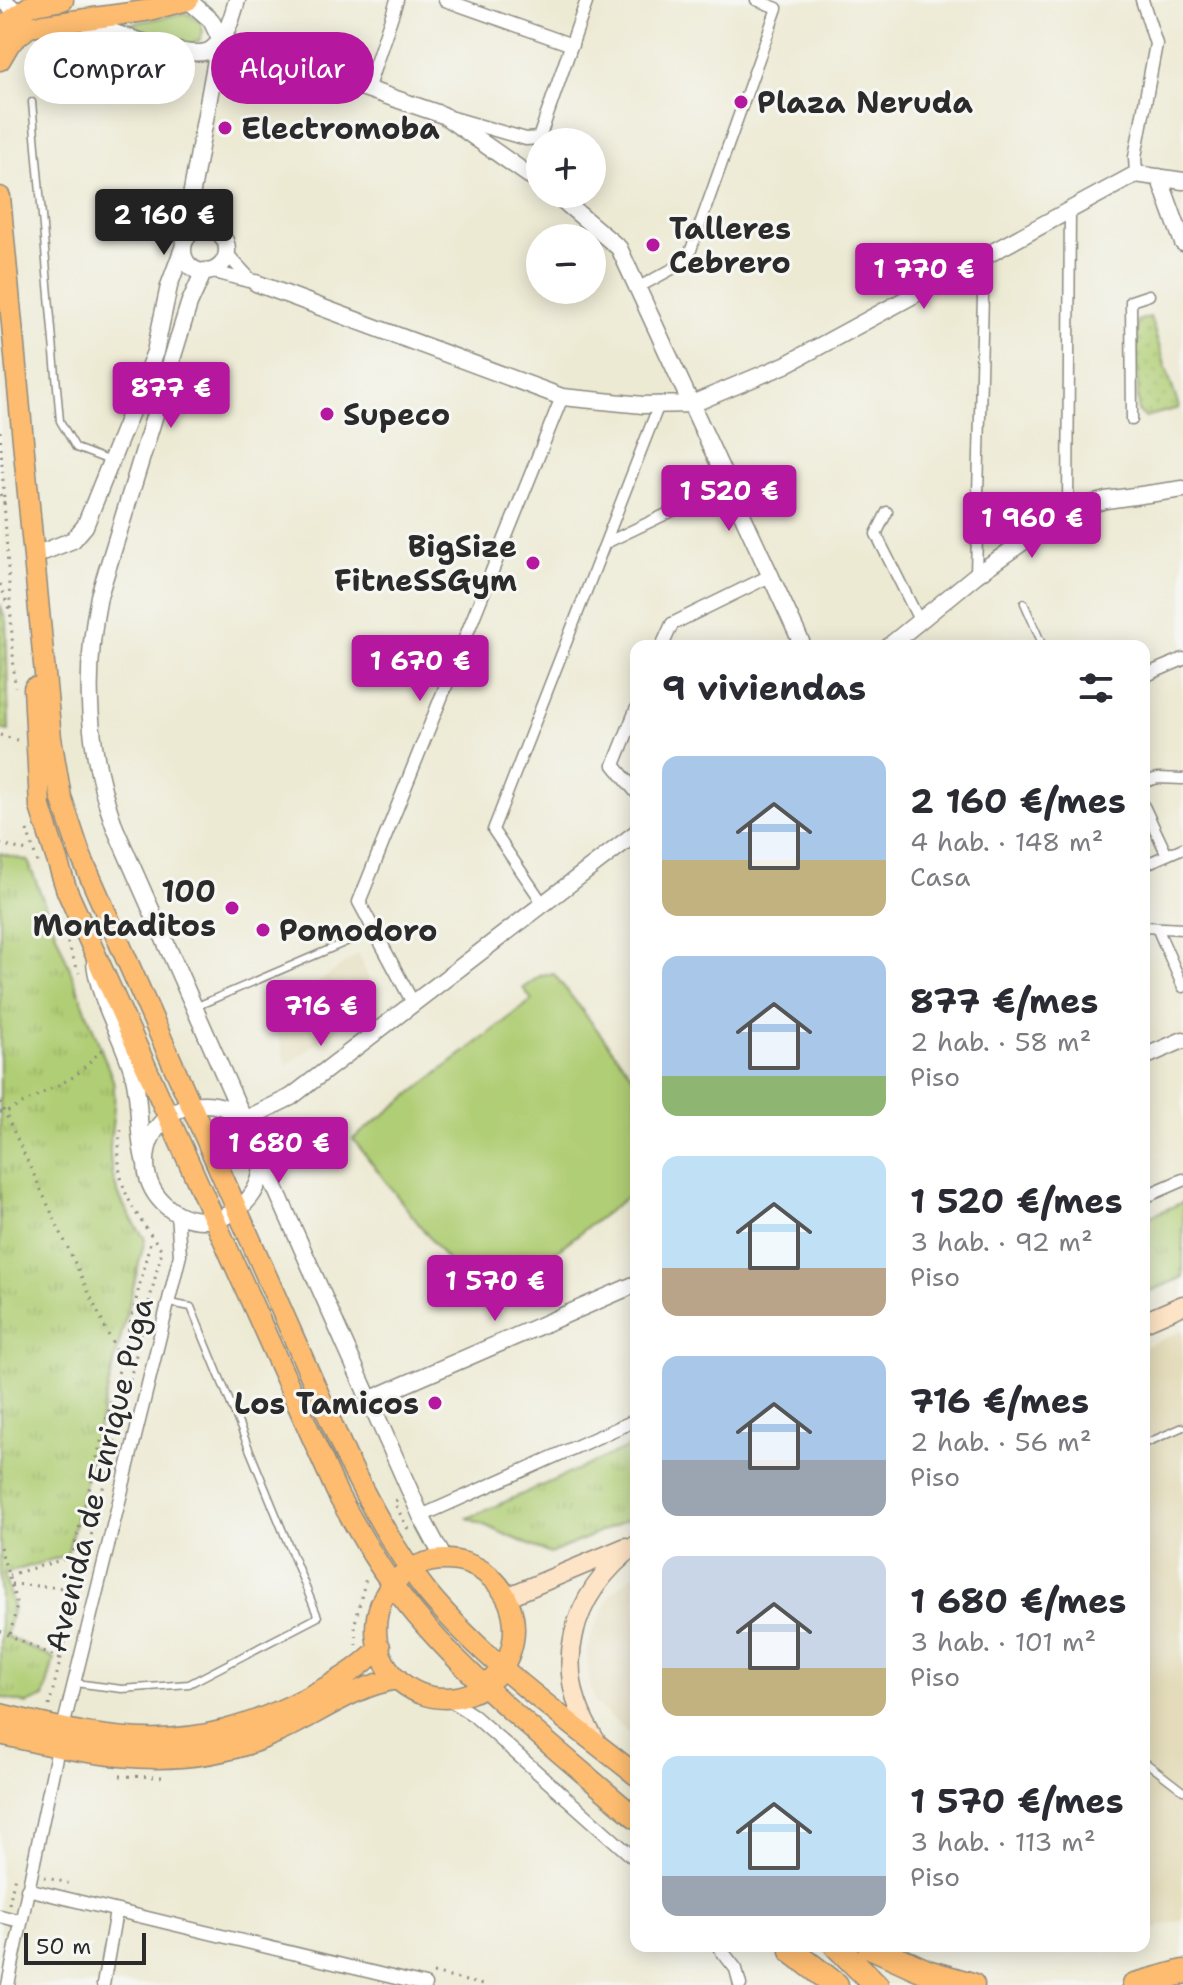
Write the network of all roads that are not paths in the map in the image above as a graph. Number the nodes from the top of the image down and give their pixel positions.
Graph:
1 (63, 0) edge
2 (188, 0) edge
3 (237, 0) edge
4 (397, 0) edge
5 (445, 0) edge
6 (587, 0) edge
7 (756, 0) edge
8 (1142, 0) edge
9 (8, 4) edge
10 (76, 20) junction
11 (38, 25) junction
12 (0, 29) edge
13 (217, 32) edge
14 (225, 32) edge
15 (572, 45) junction
16 (211, 50) edge
17 (0, 60) edge
18 (374, 69) edge
19 (211, 88) edge
20 (374, 92) edge
21 (32, 104) edge
22 (443, 115) junction
23 (544, 128) edge
24 (526, 139) edge
25 (526, 173) edge
26 (1136, 174) junction
27 (1159, 177) junction
28 (1183, 181) edge
29 (0, 197) edge
30 (572, 208) edge
31 (580, 208) edge
32 (1070, 208) junction
33 (591, 224) joint
34 (194, 231) junction
35 (606, 237) edge
36 (1183, 243) edge
37 (183, 248) junction
38 (226, 253) junction
39 (984, 255) junction
40 (207, 271) junction
41 (256, 283) junction
42 (639, 287) junction
43 (1149, 295) dead end
44 (562, 397) junction
45 (660, 402) junction
46 (692, 404) junction
47 (1132, 420) dead end
48 (111, 461) junction
49 (727, 485) junction
50 (1183, 489) edge
51 (1068, 510) junction
52 (887, 512) dead end
53 (606, 543) junction
54 (33, 562) junction
55 (772, 575) junction
56 (976, 575) junction
57 (1024, 603) dead end
58 (920, 622) junction
59 (665, 640) edge
60 (800, 640) edge
61 (897, 640) edge
62 (1040, 640) edge
63 (1183, 659) edge
64 (1150, 673) edge
65 (630, 725) edge
66 (1183, 779) edge
67 (1150, 780) edge
68 (630, 785) edge
69 (1150, 819) edge
70 (630, 838) edge
71 (1183, 848) edge
72 (1167, 855) junction
73 (1150, 862) edge
74 (544, 905) junction
75 (1150, 928) edge
76 (1183, 929) edge
77 (374, 930) junction
78 (1158, 930) junction
79 (93, 945) junction
80 (1183, 987) edge
81 (413, 1003) junction
82 (195, 1007) junction
83 (1183, 1040) edge
84 (1150, 1054) edge
85 (190, 1105) junction
86 (169, 1115) junction
87 (244, 1120) junction
88 (262, 1158) junction
89 (146, 1166) junction
90 (1183, 1180) edge
91 (1150, 1194) edge
92 (238, 1210) junction
93 (177, 1213) junction
94 (214, 1219) junction
95 (630, 1287) edge
96 (169, 1302) junction
97 (1183, 1305) edge
98 (1150, 1319) edge
99 (369, 1400) junction
100 (630, 1423) edge
101 (1183, 1427) edge
102 (1150, 1441) edge
103 (421, 1516) junction
104 (630, 1546) edge
105 (630, 1550) edge
106 (444, 1559) junction
107 (410, 1570) junction
108 (392, 1585) junction
109 (507, 1597) junction
110 (380, 1647) junction
111 (503, 1668) junction
112 (398, 1679) junction
113 (75, 1683) junction
114 (486, 1685) junction
115 (446, 1698) junction
116 (0, 1714) edge
117 (0, 1734) edge
118 (61, 1739) junction
119 (600, 1746) junction
120 (1150, 1766) edge
121 (630, 1770) edge
122 (1183, 1791) edge
123 (630, 1813) edge
124 (630, 1855) edge
125 (27, 1889) junction
126 (116, 1911) junction
127 (0, 1916) edge
128 (20, 1921) junction
129 (723, 1952) edge
130 (792, 1952) edge
131 (794, 1952) edge
132 (843, 1952) edge
133 (883, 1952) edge
134 (1183, 1972) edge
135 (8, 1985) edge
136 (103, 1985) edge
137 (425, 1985) edge
138 (740, 1985) edge
139 (816, 1985) edge
140 (836, 1985) edge
141 (876, 1985) edge
142 (972, 1985) edge
143 (1135, 1985) edge

1 - 9 main road
2 - 10 main road
2 - 13 street
3 - 14 street
4 - 18 street
5 - 15 street
6 - 15 street
7 - 42 street
8 - 26 street
9 - 11 street
9 - 12 main road
10 - 11 main road
10 - 16 street
11 - 17 main road
15 - 23 street
19 - 34 street
20 - 22 street
21 - 48 lane
22 - 24 street
22 - 25 street
26 - 27 street
26 - 32 street
27 - 28 street
27 - 36 street
29 - 54 main road
30 - 33 street
31 - 33 street
32 - 39 street
32 - 51 street
34 - 37 street
34 - 38 street
35 - 42 street
37 - 40 street
37 - 48 street
38 - 40 street
38 - 41 street
39 - 46 street
39 - 56 street
40 - 41 street
40 - 82 street
41 - 44 street
42 - 46 street
43 - 47 street
44 - 45 street
44 - 77 street
45 - 46 street
45 - 53 street
46 - 49 street
48 - 54 street
49 - 53 street
49 - 55 street
50 - 51 street
51 - 56 street
52 - 58 street
53 - 74 street
54 - 79 main road
54 - 85 main road
55 - 59 street
55 - 60 street
56 - 58 street
57 - 62 lane
58 - 61 street
63 - 64 street
65 - 68 street
66 - 67 street
69 - 72 street
70 - 74 street
71 - 72 street
72 - 73 street
74 - 81 street
75 - 78 street
76 - 78 street
77 - 81 street
77 - 82 lane
78 - 80 street
79 - 86 main road
79 - 89 street
81 - 87 street
82 - 87 street
83 - 84 street
85 - 86 street
85 - 87 street
85 - 92 main road
86 - 89 street
86 - 94 main road
87 - 88 street
88 - 92 street
88 - 99 street
89 - 93 street
90 - 91 street
92 - 94 street
92 - 107 main road
93 - 94 street
93 - 96 street, Avenida de Enrique Puga
94 - 108 main road
95 - 99 street
96 - 113 street, Avenida de Enrique Puga
96 - 113 lane
97 - 98 main road
99 - 103 street
100 - 103 street
101 - 102 lane
103 - 106 street
104 - 109 main road
105 - 119 main road
106 - 107 main road
106 - 109 main road
107 - 108 main road
107 - 111 main road
108 - 110 main road
108 - 114 main road
109 - 111 main road
110 - 112 main road
110 - 118 main road
111 - 114 main road
111 - 119 main road
112 - 115 main road
112 - 118 main road
113 - 118 street, Avenida de Enrique Puga
114 - 115 main road
114 - 123 main road
115 - 124 street
116 - 118 main road
117 - 118 main road
118 - 125 street, Avenida de Enrique Puga
119 - 121 main road
120 - 122 lane
125 - 126 street
125 - 128 street, Avenida de Enrique Puga
126 - 136 street
126 - 137 street
127 - 128 street
128 - 135 street, Avenida de Enrique Puga
129 - 138 street
130 - 139 highway
131 - 140 highway
132 - 141 highway
133 - 142 highway
134 - 143 highway

